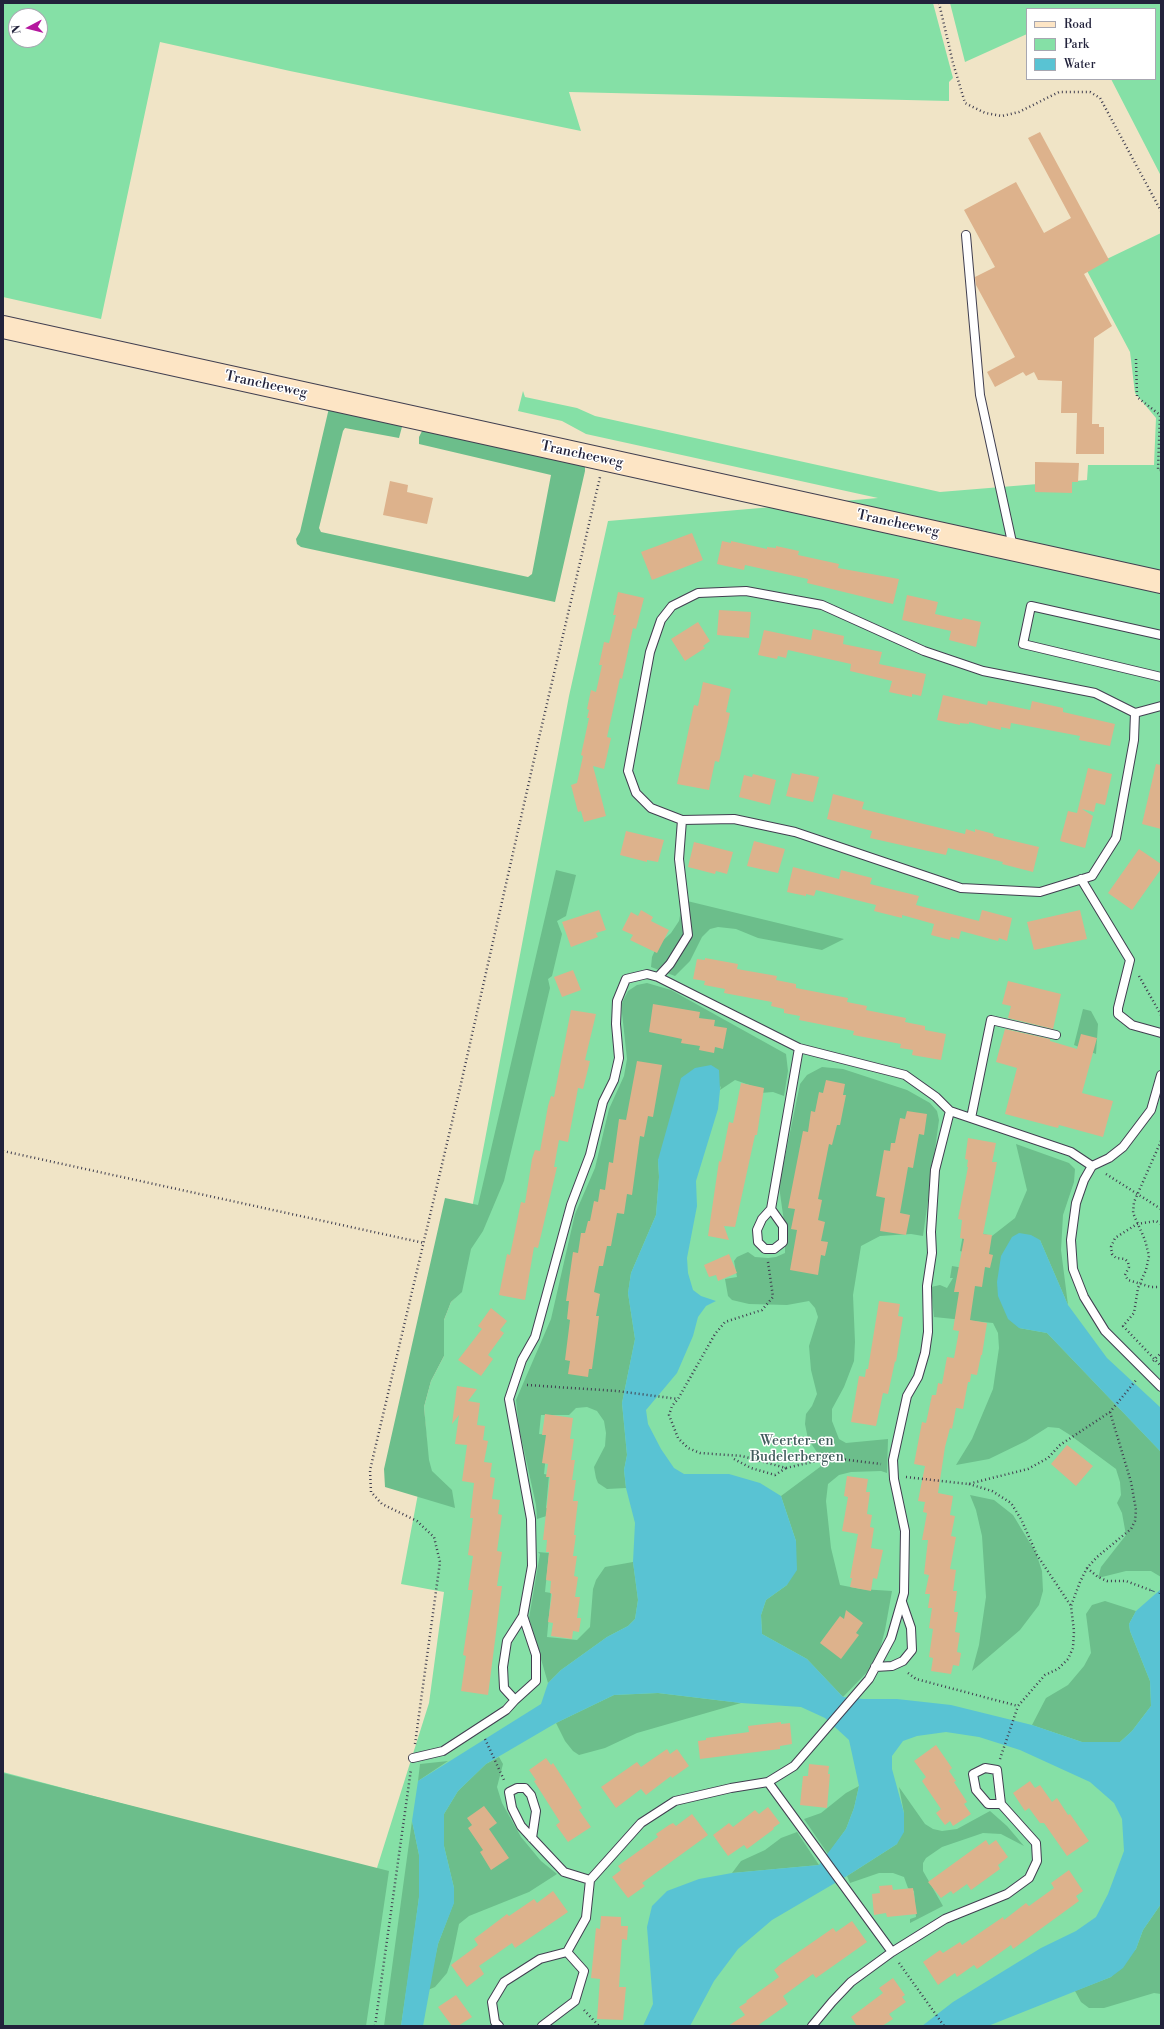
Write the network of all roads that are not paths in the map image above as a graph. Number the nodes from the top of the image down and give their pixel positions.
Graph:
1 (966, 235) dead end
2 (3, 327) edge
3 (1014, 550) junction
4 (1161, 582) edge
5 (1161, 635) edge
6 (1161, 677) edge
7 (1161, 706) edge
8 (1135, 713) junction
9 (682, 820) junction
10 (1081, 879) junction
11 (658, 977) junction
12 (1161, 1033) edge
13 (1056, 1035) dead end
14 (798, 1048) junction
15 (1161, 1075) edge
16 (950, 1111) junction
17 (971, 1118) junction
18 (1092, 1166) junction
19 (771, 1209) junction
20 (1161, 1387) edge
21 (902, 1602) junction
22 (523, 1616) junction
23 (876, 1667) junction
24 (515, 1700) junction
25 (413, 1758) road end
26 (768, 1782) junction
27 (1001, 1804) junction
28 (532, 1838) junction
29 (590, 1880) junction
30 (567, 1952) junction
31 (892, 1952) junction
32 (500, 2026) edge
33 (542, 2026) edge
34 (812, 2026) edge

1 - 3 lane
2 - 3 street, Trancheeweg
3 - 4 street, Trancheeweg
5 - 6 lane
7 - 8 lane
8 - 9 lane
8 - 10 lane
9 - 10 lane
9 - 11 lane
10 - 12 lane
11 - 14 lane
11 - 22 lane
13 - 17 lane
14 - 16 lane
14 - 19 lane
15 - 18 lane
16 - 17 lane
16 - 21 lane
17 - 18 lane
18 - 20 lane
19 - 19 lane
21 - 23 lane
21 - 23 lane
22 - 24 lane
22 - 24 lane
23 - 26 lane
24 - 25 lane
26 - 29 lane
26 - 31 lane
27 - 27 lane
27 - 31 lane
28 - 28 lane
28 - 29 lane
29 - 30 lane
30 - 32 lane
30 - 33 lane
31 - 34 lane

